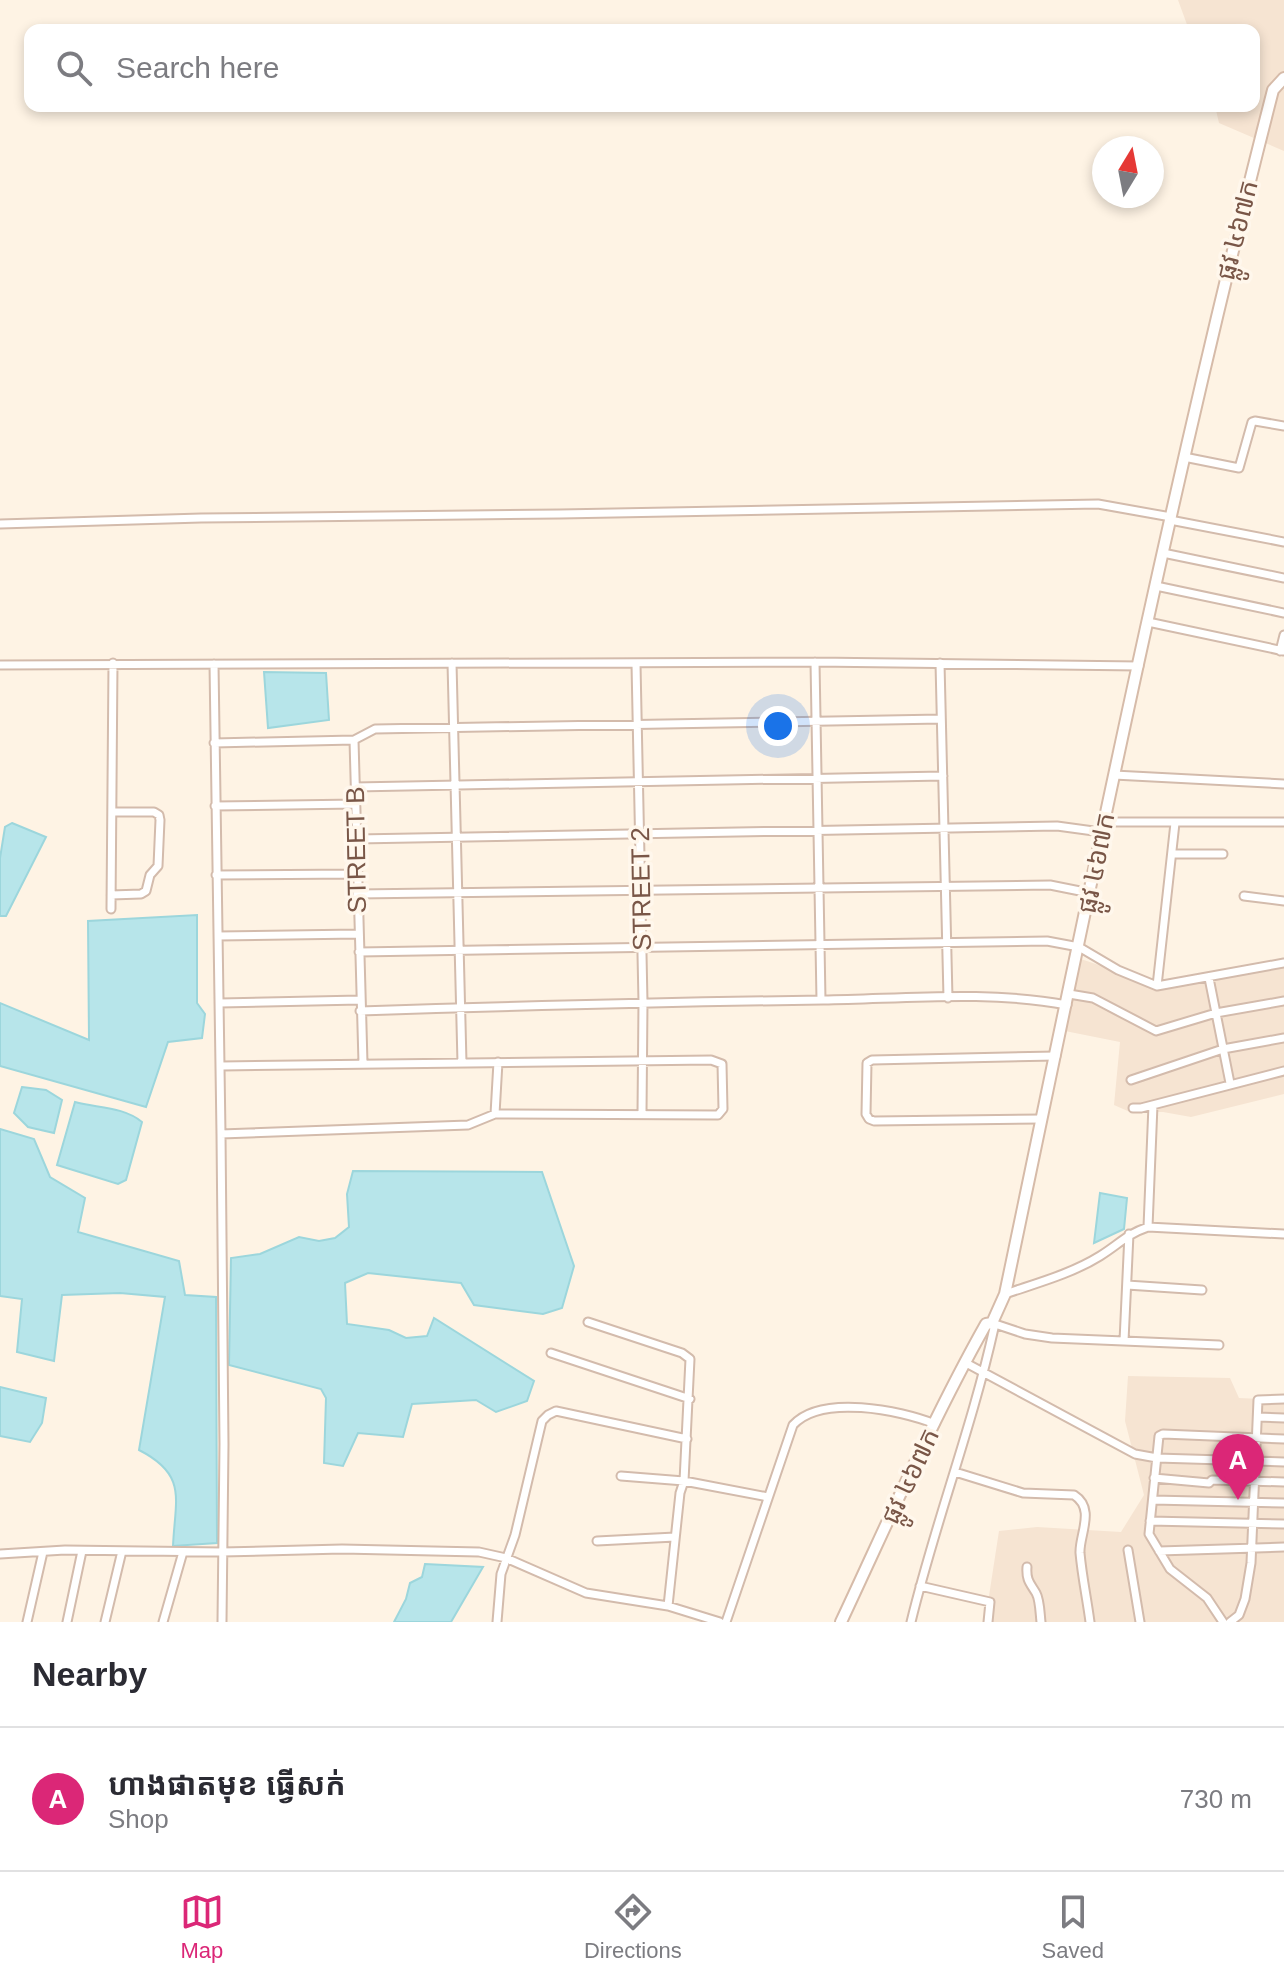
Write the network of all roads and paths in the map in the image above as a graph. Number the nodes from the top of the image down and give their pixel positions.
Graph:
1 (1284, 78) edge
2 (1284, 426) edge
3 (1184, 457) junction
4 (1171, 519) junction
5 (0, 524) edge
6 (1284, 542) edge
7 (1163, 553) junction
8 (1284, 578) edge
9 (1156, 586) junction
10 (1284, 613) edge
11 (1148, 622) junction
12 (1284, 635) edge
13 (1282, 651) edge
14 (815, 662) junction
15 (113, 663) junction
16 (452, 663) junction
17 (940, 663) junction
18 (214, 664) junction
19 (636, 664) junction
20 (0, 665) edge
21 (1139, 666) junction
22 (941, 719) junction
23 (816, 721) junction
24 (638, 725) junction
25 (454, 729) junction
26 (354, 740) junction
27 (214, 743) junction
28 (1114, 775) junction
29 (943, 776) junction
30 (817, 778) junction
31 (639, 781) junction
32 (1284, 784) edge
33 (455, 785) junction
34 (355, 787) junction
35 (356, 804) junction
36 (215, 806) junction
37 (112, 812) junction
38 (1284, 822) edge
39 (1175, 823) junction
40 (1102, 827) junction
41 (944, 828) junction
42 (818, 831) junction
43 (640, 834) junction
44 (456, 838) junction
45 (357, 839) junction
46 (1172, 854) junction
47 (1223, 854) dead end
48 (356, 874) junction
49 (216, 875) junction
50 (946, 886) junction
51 (819, 888) junction
52 (641, 891) junction
53 (458, 893) junction
54 (1090, 893) junction
55 (357, 894) junction
56 (111, 895) junction
57 (1244, 896) dead end
58 (1284, 901) edge
59 (111, 909) dead end
60 (358, 934) junction
61 (218, 936) junction
62 (947, 942) junction
63 (820, 945) junction
64 (1079, 947) junction
65 (642, 948) junction
66 (459, 950) junction
67 (359, 952) junction
68 (1284, 963) edge
69 (1209, 978) junction
70 (1157, 986) junction
71 (948, 998) junction
72 (1068, 999) junction
73 (360, 1000) junction
74 (821, 1000) junction
75 (1284, 1001) edge
76 (643, 1002) junction
77 (220, 1003) junction
78 (460, 1008) junction
79 (360, 1011) junction
80 (1216, 1013) junction
81 (1284, 1038) edge
82 (1223, 1049) junction
83 (1056, 1056) junction
84 (643, 1061) junction
85 (498, 1062) junction
86 (363, 1063) junction
87 (462, 1063) junction
88 (222, 1066) junction
89 (1284, 1071) edge
90 (1131, 1080) dead end
91 (1230, 1083) junction
92 (1153, 1105) junction
93 (1133, 1108) dead end
94 (495, 1114) junction
95 (642, 1114) junction
96 (1042, 1119) junction
97 (221, 1134) junction
98 (1148, 1227) junction
99 (1129, 1234) junction
100 (1284, 1234) edge
101 (1127, 1285) junction
102 (1202, 1290) dead end
103 (1005, 1294) junction
104 (588, 1322) dead end
105 (992, 1323) junction
106 (1124, 1341) junction
107 (1219, 1345) dead end
108 (551, 1353) dead end
109 (966, 1363) junction
110 (984, 1373) junction
111 (690, 1399) junction
112 (1284, 1399) edge
113 (1258, 1417) junction
114 (1284, 1418) edge
115 (935, 1424) junction
116 (1257, 1438) junction
117 (687, 1439) junction
118 (1284, 1439) edge
119 (1157, 1458) junction
120 (1257, 1461) junction
121 (1284, 1462) edge
122 (955, 1472) junction
123 (621, 1476) dead end
124 (1154, 1478) junction
125 (684, 1481) junction
126 (1257, 1482) junction
127 (1284, 1482) edge
128 (768, 1497) junction
129 (1153, 1500) junction
130 (1256, 1502) junction
131 (1284, 1503) edge
132 (1150, 1521) junction
133 (1254, 1524) junction
134 (1284, 1524) edge
135 (675, 1537) junction
136 (597, 1541) dead end
137 (1284, 1547) edge
138 (1251, 1548) junction
139 (1128, 1550) dead end
140 (82, 1551) junction
141 (122, 1551) junction
142 (1159, 1551) junction
143 (43, 1552) junction
144 (183, 1552) junction
145 (222, 1552) junction
146 (1, 1554) edge
147 (506, 1558) junction
148 (0, 1564) edge
149 (1027, 1567) dead end
150 (920, 1586) junction
151 (668, 1606) junction
152 (27, 1622) edge
153 (67, 1622) edge
154 (105, 1622) edge
155 (163, 1622) edge
156 (222, 1622) edge
157 (497, 1622) edge
158 (720, 1622) edge
159 (726, 1622) edge
160 (841, 1622) edge
161 (911, 1622) edge
162 (988, 1622) edge
163 (1041, 1622) edge
164 (1090, 1622) edge
165 (1140, 1622) edge
166 (1223, 1622) edge
167 (1230, 1622) edge

1 - 3 street, ផ្លូវ ៤៦៧ក
2 - 3 street
3 - 4 street, ផ្លូវ ៤៦៧ក
4 - 5 street
4 - 6 street
4 - 7 street, ផ្លូវ ៤៦៧ក
7 - 8 street
7 - 9 street, ផ្លូវ ៤៦៧ក
9 - 10 street
9 - 11 street, ផ្លូវ ៤៦៧ក
11 - 13 street
11 - 21 street, ផ្លូវ ៤៦៧ក
12 - 13 street
14 - 17 street
14 - 19 street
14 - 23 street
15 - 18 street
15 - 20 street
15 - 37 street
16 - 18 street
16 - 19 street
16 - 25 street
17 - 21 street
17 - 22 street
18 - 27 street
19 - 24 street, STREET 2
21 - 28 street, ផ្លូវ ៤៦៧ក
22 - 23 street
22 - 29 street
23 - 24 street
23 - 30 street
24 - 25 street
24 - 31 street, STREET 2
25 - 26 street
25 - 33 street
26 - 27 street
26 - 34 street, STREET B
27 - 36 street
28 - 32 street
28 - 40 street, ផ្លូវ ៤៦៧ក
29 - 30 street
29 - 41 street
30 - 31 street
30 - 42 street
31 - 33 street
31 - 43 street, STREET 2
33 - 34 street
33 - 44 street
34 - 35 street, STREET B
35 - 36 street
35 - 45 street, STREET B
36 - 49 street
37 - 56 street
37 - 56 street
38 - 39 street
39 - 40 street
39 - 46 street
40 - 41 street
40 - 54 street, ផ្លូវ ៤៦៧ក
41 - 42 street
41 - 50 street
42 - 43 street
42 - 51 street
43 - 44 street
43 - 52 street, STREET 2
44 - 45 street
44 - 53 street
45 - 48 street, STREET B
46 - 47 street
46 - 70 street
48 - 49 street
48 - 55 street, STREET B
49 - 61 street
50 - 51 street
50 - 54 street
50 - 62 street
51 - 52 street
51 - 63 street
52 - 53 street
52 - 65 street, STREET 2
53 - 55 street
53 - 66 street
54 - 64 street, ផ្លូវ ៤៦៧ក
55 - 60 street, STREET B
56 - 59 street
57 - 58 street
60 - 61 street
60 - 67 street, STREET B
61 - 77 street
62 - 63 street
62 - 64 street
62 - 71 street
63 - 65 street
63 - 74 street
64 - 70 street
64 - 72 street, ផ្លូវ ៤៦៧ក
65 - 66 street
65 - 76 street, STREET 2
66 - 67 street
66 - 78 street
67 - 73 street, STREET B
68 - 69 street
69 - 70 street
69 - 80 street
71 - 72 street
71 - 74 street
72 - 80 street
72 - 83 street, ផ្លូវ ៤៦៧ក
73 - 77 street
73 - 79 street, STREET B
74 - 76 street
75 - 80 street
76 - 78 street
76 - 84 street, STREET 2
77 - 88 street
78 - 79 street
78 - 87 street
79 - 86 street, STREET B
80 - 82 street
81 - 82 street
82 - 90 street
82 - 91 street
83 - 96 street, ផ្លូវ ៤៦៧ក
83 - 96 street
84 - 85 street
84 - 95 street, STREET 2
84 - 95 street
85 - 87 street
85 - 94 street
86 - 87 street
86 - 88 street
88 - 97 street
89 - 91 street
91 - 92 street
92 - 93 street
92 - 98 street
94 - 95 street
94 - 97 street
96 - 103 street, ផ្លូវ ៤៦៧ក
97 - 145 street
98 - 99 street
98 - 100 street
99 - 101 street
99 - 103 street
101 - 102 street
101 - 106 street
103 - 105 street, ផ្លូវ ៤៦៧ក
104 - 111 street
105 - 106 street
105 - 109 street, ផ្លូវ ៤៦៧ក
105 - 110 street
106 - 107 street
108 - 111 street
109 - 110 street
109 - 115 street, ផ្លូវ ៤៦៧ក
110 - 119 street
110 - 122 street
111 - 117 street
112 - 113 street
113 - 114 street
113 - 116 street
115 - 128 street
115 - 160 street, ផ្លូវ ៤៦៧ក
116 - 118 street
116 - 119 street
116 - 120 street
117 - 125 street
117 - 147 street
119 - 120 street
119 - 124 street
120 - 121 street
120 - 126 street
122 - 150 street
122 - 164 street
123 - 125 street
124 - 126 street
124 - 129 street
125 - 128 street
125 - 135 street
126 - 127 street
126 - 130 street
128 - 159 street
129 - 130 street
129 - 132 street
130 - 131 street
130 - 133 street
132 - 133 street
132 - 142 street
133 - 134 street
133 - 138 street
135 - 136 street
135 - 151 street
137 - 138 street
138 - 142 street
138 - 167 street
139 - 165 street
140 - 141 street
140 - 143 street
140 - 153 street
141 - 144 street
141 - 154 street
142 - 166 street
143 - 146 street
143 - 152 street
144 - 145 street
144 - 155 street
145 - 147 street
145 - 156 street
146 - 148 street
147 - 151 street
147 - 157 street
149 - 163 street
150 - 161 street
150 - 162 street
151 - 158 street

